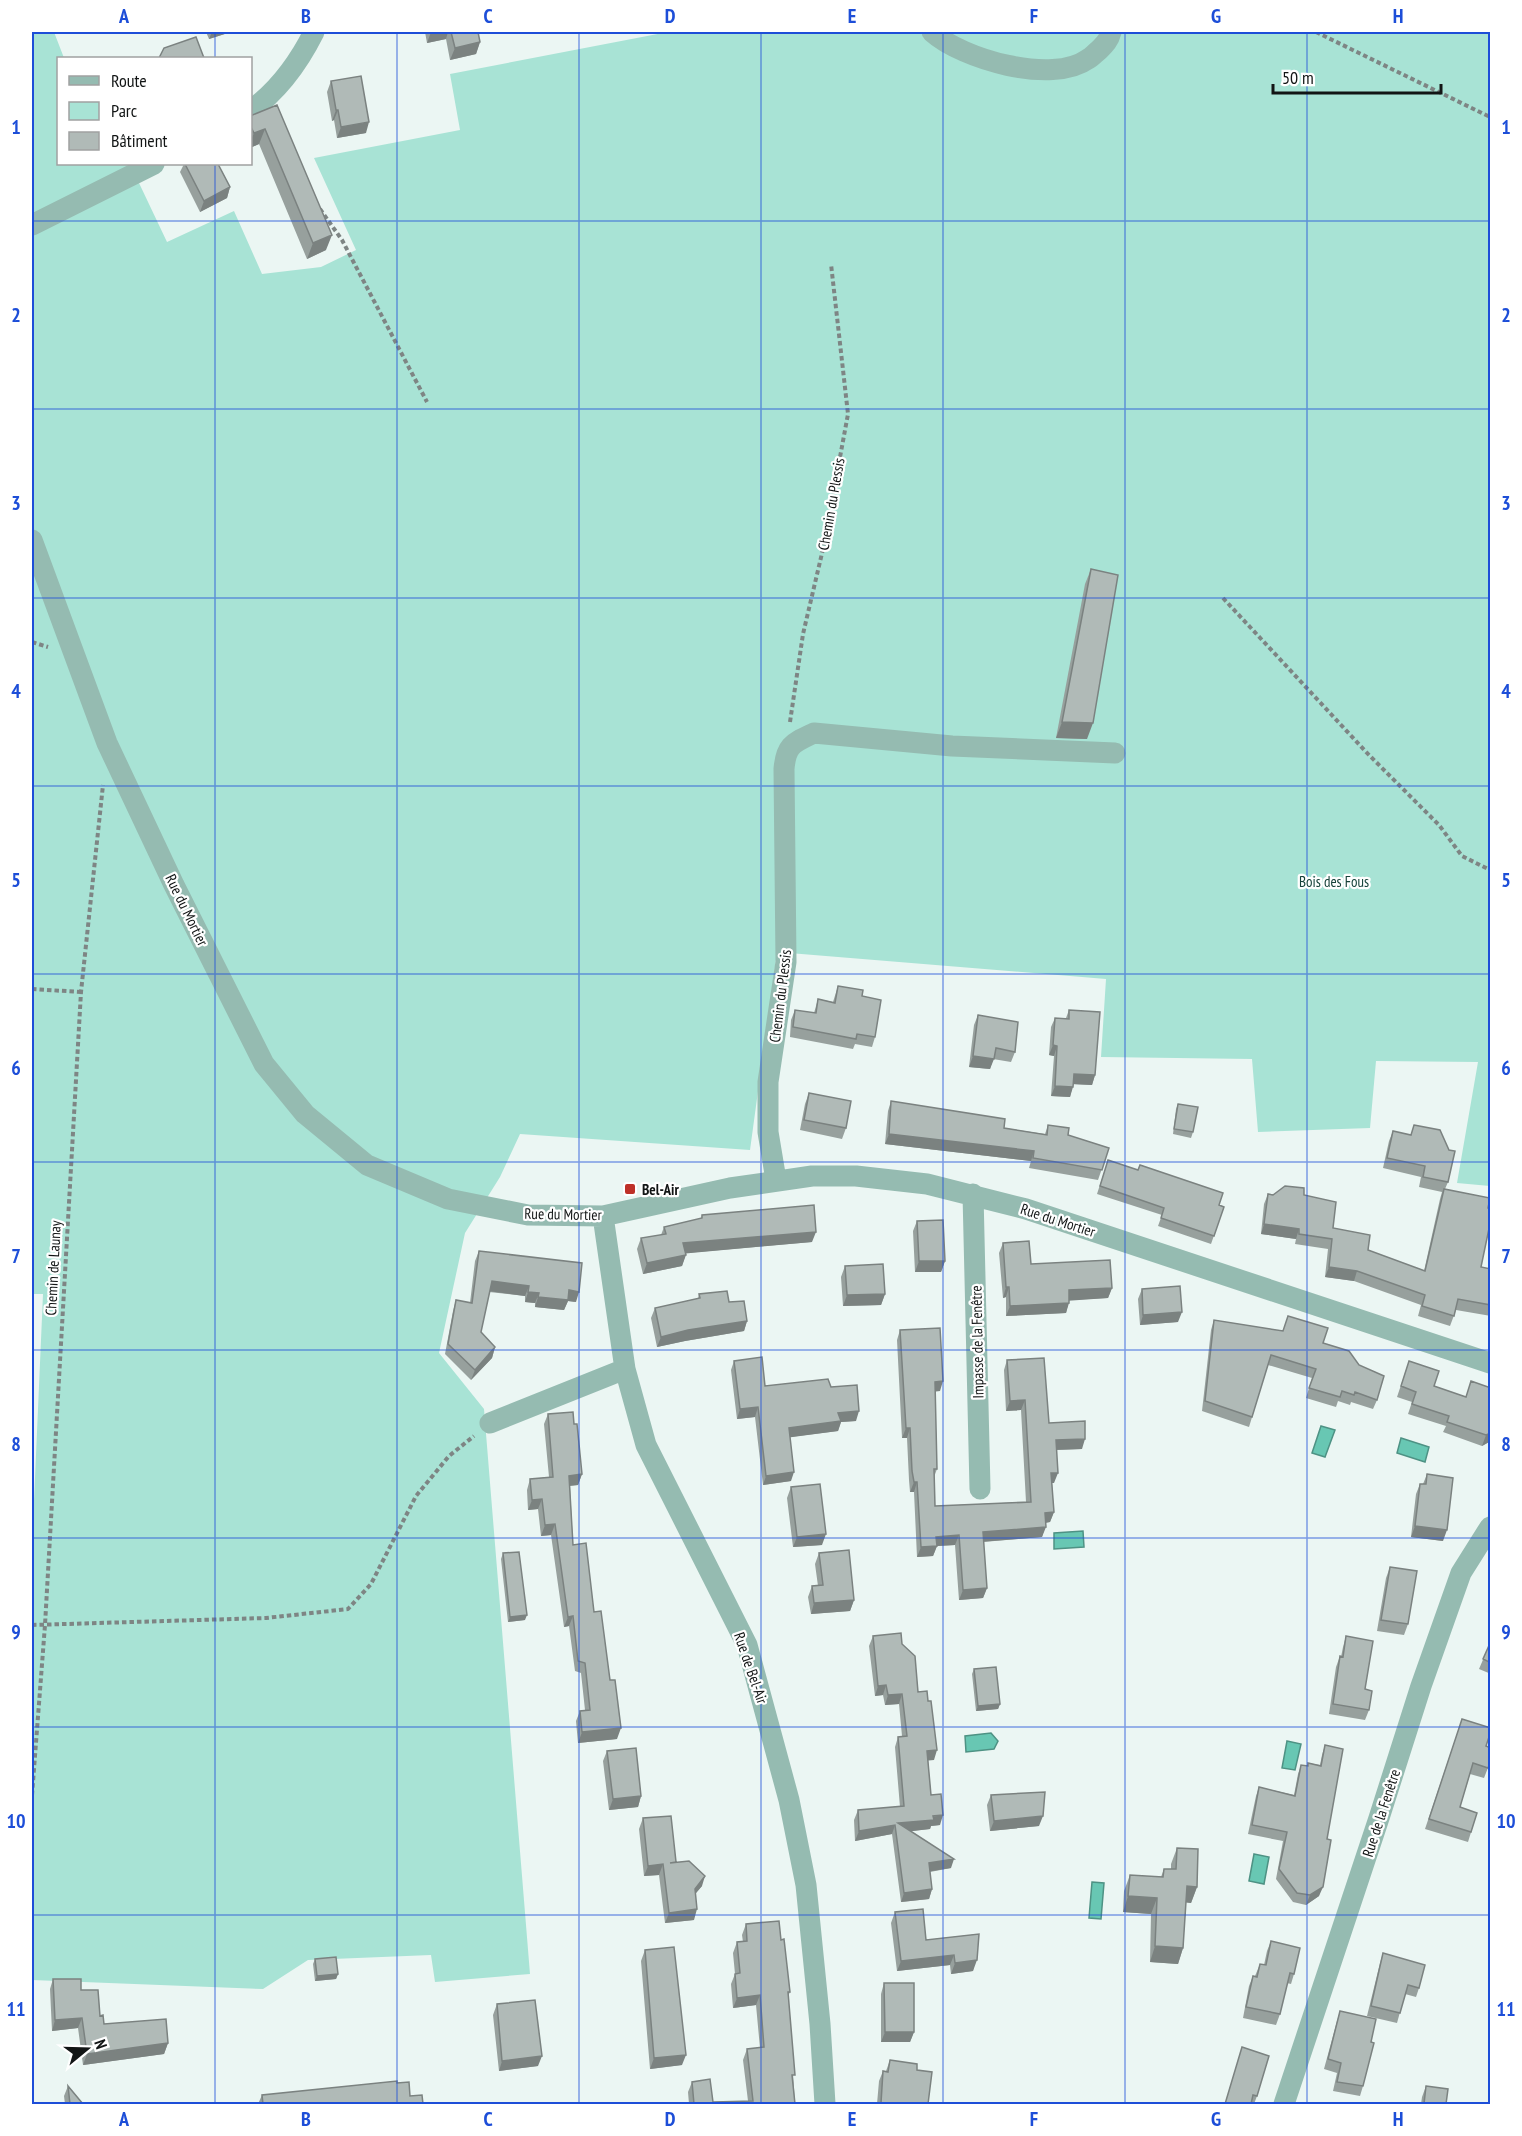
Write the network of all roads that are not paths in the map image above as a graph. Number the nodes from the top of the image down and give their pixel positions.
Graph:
1 (314, 32) edge
2 (932, 32) edge
3 (1111, 32) edge
4 (252, 109) edge
5 (152, 165) edge
6 (32, 225) edge
7 (32, 540) edge
8 (1115, 753) dead end
9 (776, 1180) junction
10 (973, 1194) junction
11 (603, 1216) junction
12 (1491, 1363) edge
13 (626, 1369) junction
14 (490, 1423) road end
15 (980, 1489) dead end
16 (1491, 1527) edge
17 (825, 2104) edge
18 (1284, 2104) edge

1 - 4 street
2 - 3 street
5 - 6 street
7 - 11 street, Rue du Mortier
8 - 9 street, Chemin du Plessis
9 - 10 street, Rue du Mortier
9 - 11 street, Rue du Mortier
10 - 12 street, Rue du Mortier
10 - 15 street, Impasse de la Fenêtre
11 - 13 street, Rue de Bel-Air
13 - 14 street
13 - 17 street, Rue de Bel-Air
16 - 18 street, Rue de la Fenêtre

